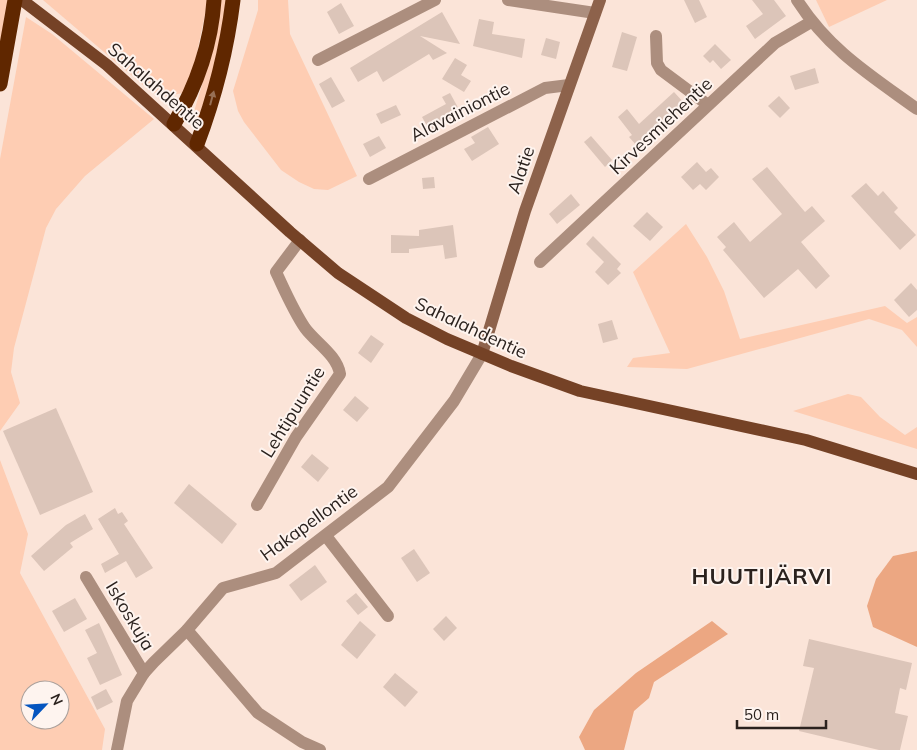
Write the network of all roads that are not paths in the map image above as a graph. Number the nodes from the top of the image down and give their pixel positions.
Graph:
1 (15, 0) edge
2 (22, 0) edge
3 (214, 0) edge
4 (233, 0) edge
5 (435, 0) edge
6 (508, 0) edge
7 (600, 0) edge
8 (797, 0) edge
9 (595, 13) junction
10 (811, 22) junction
11 (656, 36) dead end
12 (318, 60) dead end
13 (0, 84) edge
14 (569, 85) junction
15 (708, 105) junction
16 (917, 109) edge
17 (174, 124) junction
18 (197, 144) junction
19 (368, 179) dead end
20 (300, 240) junction
21 (540, 262) dead end
22 (482, 354) junction
23 (917, 474) edge
24 (257, 504) dead end
25 (326, 536) junction
26 (86, 576) dead end
27 (388, 616) dead end
28 (187, 630) junction
29 (144, 673) junction
30 (117, 750) edge
31 (320, 750) edge

1 - 13 highway
2 - 17 main road, Sahalahdentie
3 - 17 highway
18 -> 4 highway
5 - 12 street
6 - 9 street
7 - 9 street, Alatie
8 - 10 street
9 - 14 street, Alatie
10 - 15 street, Kirvesmiehentie
10 - 16 street
11 - 15 street
14 - 19 street, Alavainiontie
14 - 22 street, Alatie
15 - 21 street, Kirvesmiehentie
17 - 18 main road, Sahalahdentie
18 - 20 main road, Sahalahdentie
20 - 22 main road, Sahalahdentie
20 - 24 street, Lehtipuuntie
22 - 23 main road, Sahalahdentie
22 - 25 street, Hakapellontie
25 - 27 street
25 - 28 street, Hakapellontie
26 - 29 street, Iskoskuja
28 - 29 street, Hakapellontie
28 - 31 street
29 - 30 street, Hakapellontie

